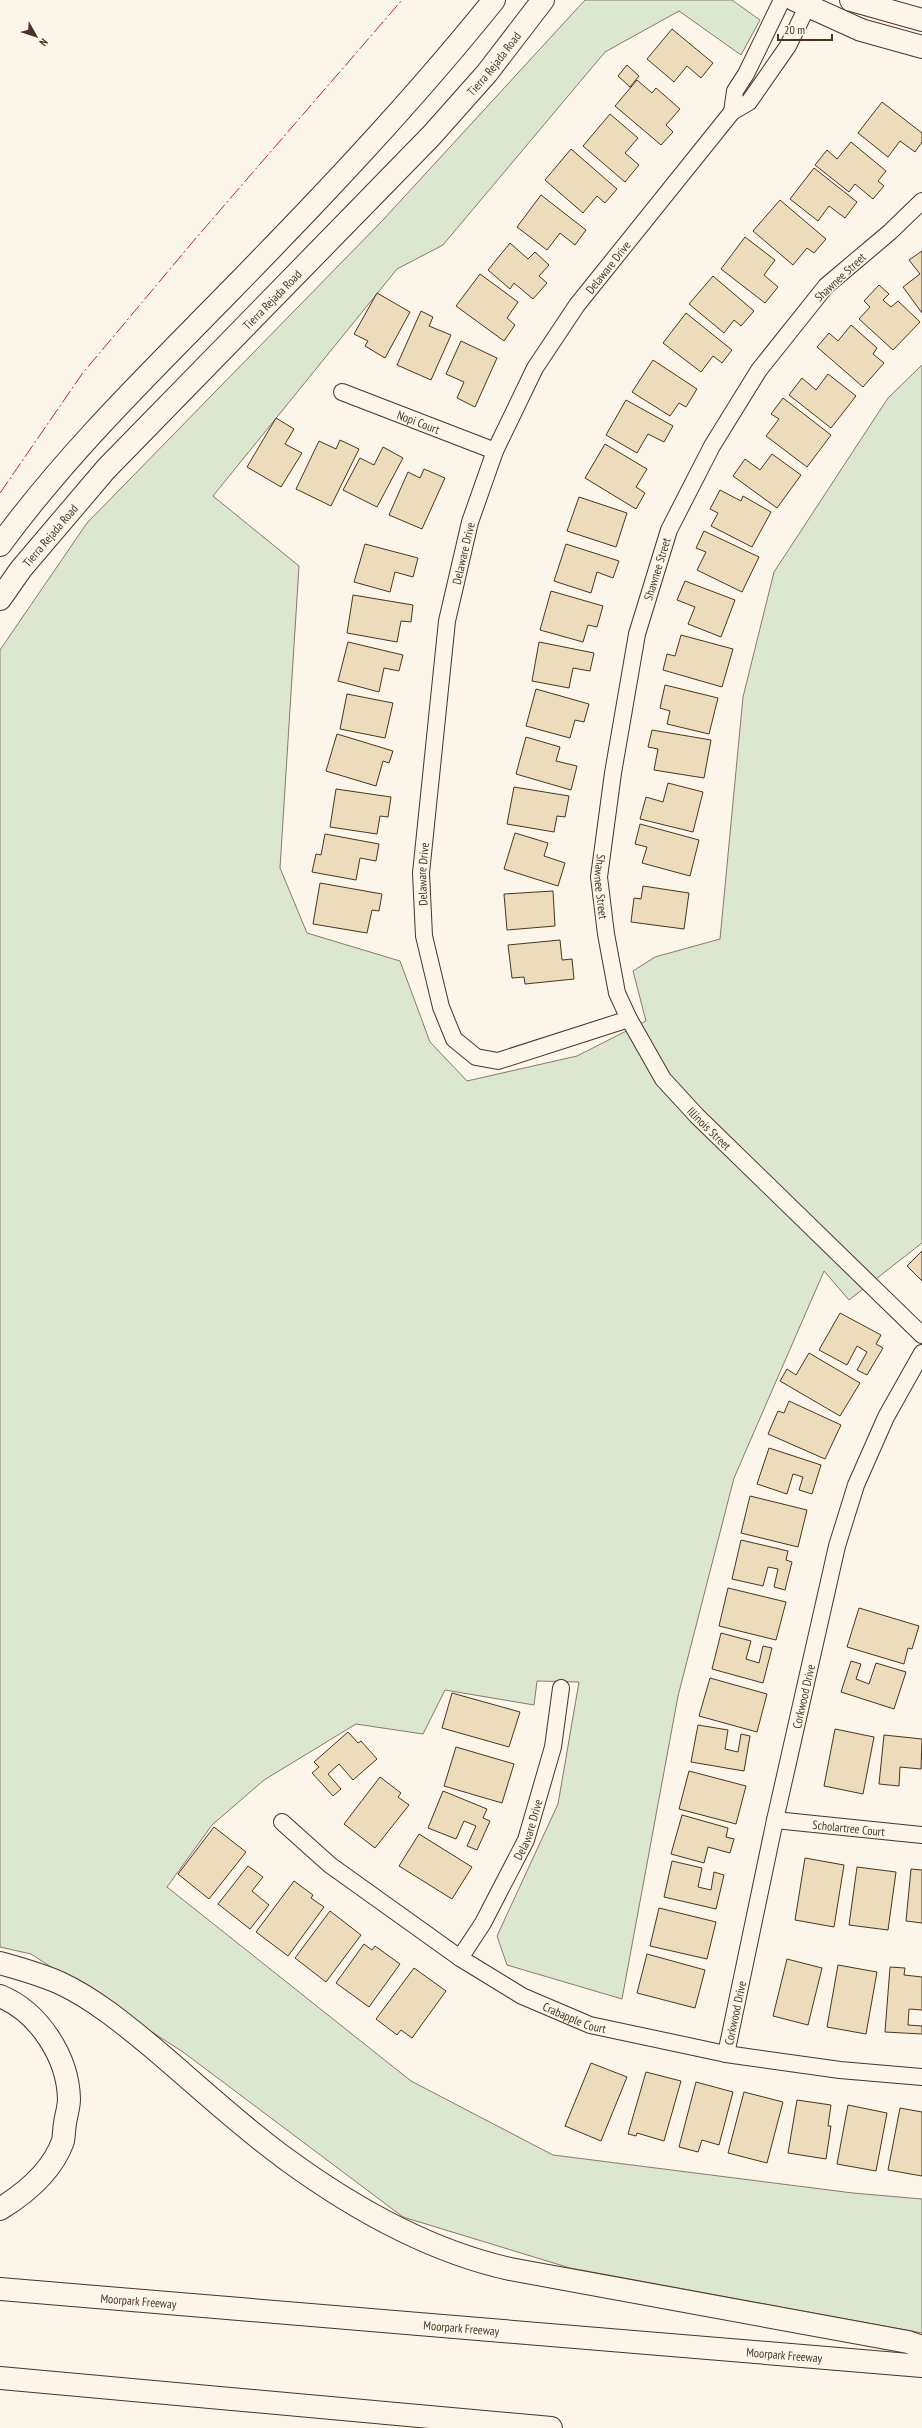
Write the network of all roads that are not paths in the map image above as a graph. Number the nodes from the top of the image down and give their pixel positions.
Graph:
1 (494, 0) edge
2 (543, 0) edge
3 (782, 0) edge
4 (851, 0) edge
5 (801, 4) edge
6 (922, 20) edge
7 (922, 47) edge
8 (732, 112) junction
9 (922, 201) edge
10 (342, 392) dead end
11 (495, 451) junction
12 (0, 544) edge
13 (0, 599) edge
14 (629, 1019) junction
15 (922, 1335) edge
16 (922, 1353) edge
17 (561, 1688) dead end
18 (775, 1820) junction
19 (282, 1822) dead end
20 (922, 1836) edge
21 (460, 1958) junction
22 (0, 1963) edge
23 (0, 1996) edge
24 (726, 2054) junction
25 (922, 2077) edge
26 (0, 2209) edge
27 (0, 2290) edge
28 (922, 2347) edge
29 (922, 2366) edge
30 (0, 2378) edge
31 (552, 2428) edge

1 - 12 main road
2 - 13 main road, Tierra Rejada Road
3 - 8 street
4 - 6 main road
5 - 7 main road
5 - 8 street, Delaware Drive
8 - 11 street, Delaware Drive
9 - 14 street, Shawnee Street
10 - 11 street, Nopi Court
11 - 14 street, Delaware Drive
14 - 15 street, Illinois Street
16 - 18 street, Corkwood Drive
17 - 21 street, Delaware Drive
18 - 20 street, Scholartree Court
18 - 24 street, Corkwood Drive
19 - 21 street, Crabapple Court
21 - 24 street, Crabapple Court
22 - 28 main road
23 - 26 main road
24 - 25 street, Crabapple Court
27 - 29 main road, Moorpark Freeway
30 - 31 main road

